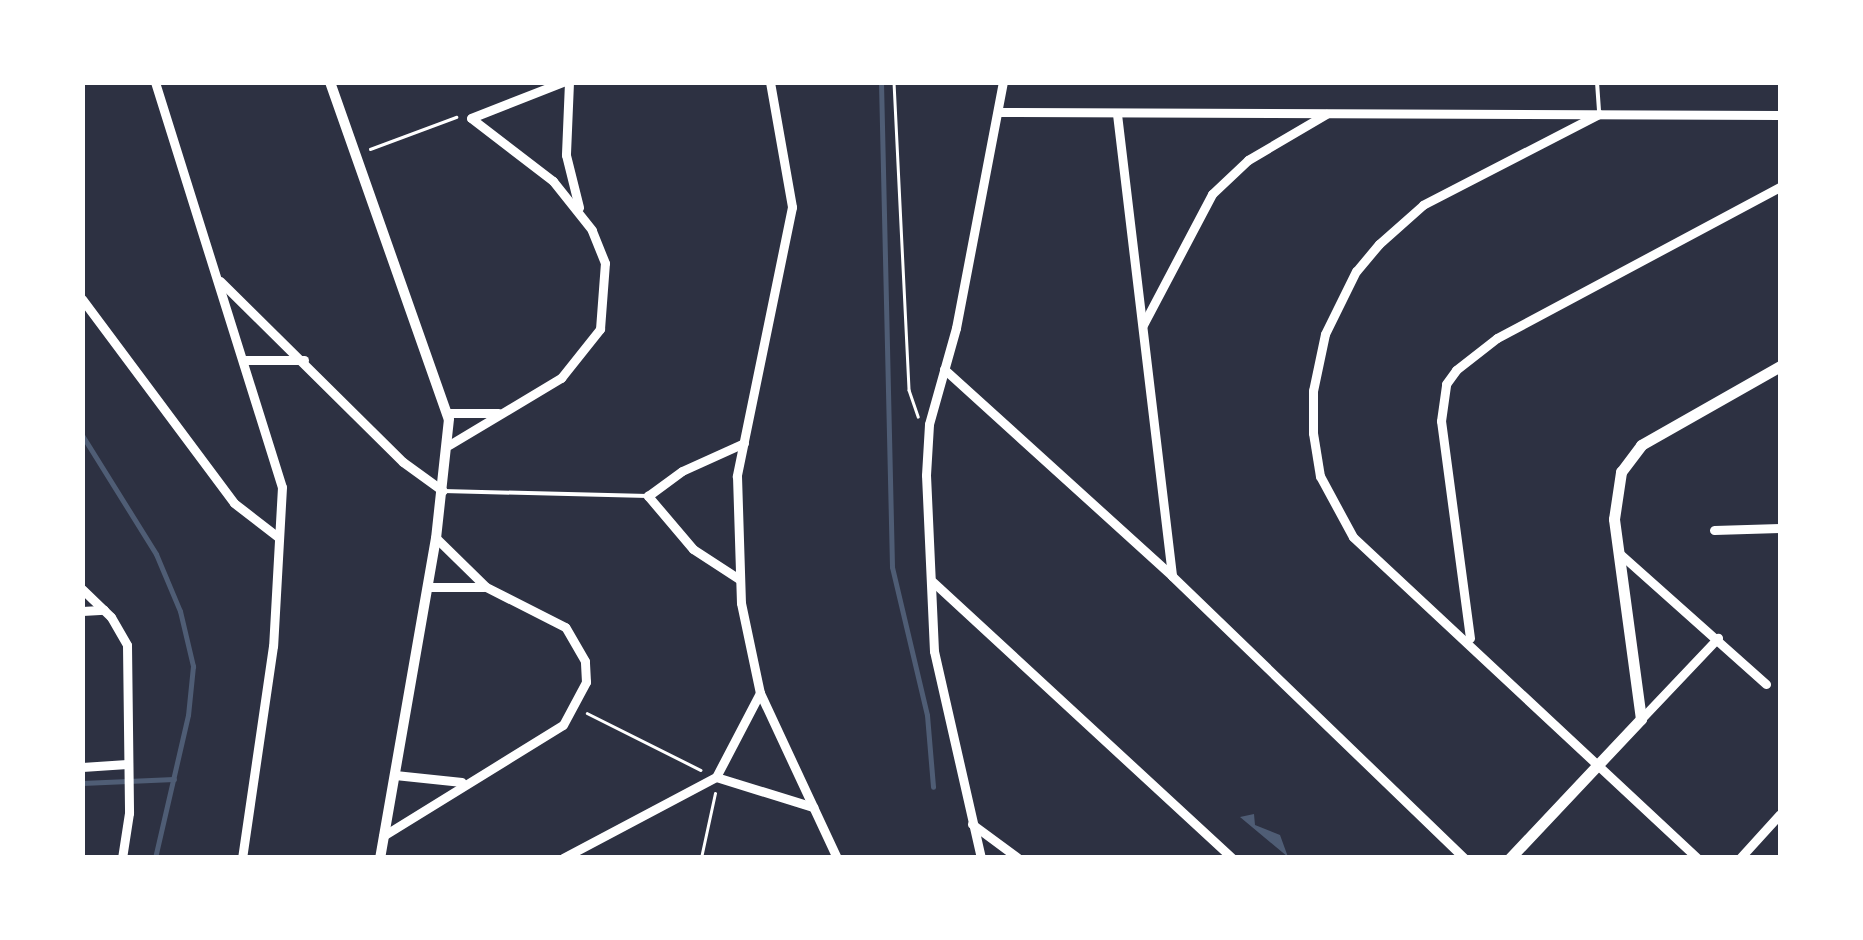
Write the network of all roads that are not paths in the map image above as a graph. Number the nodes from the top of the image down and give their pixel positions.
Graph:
1 (155, 82) edge
2 (330, 82) edge
3 (566, 82) edge
4 (770, 82) edge
5 (1002, 82) edge
6 (1596, 82) edge
7 (998, 112) junction
8 (1329, 112) junction
9 (1117, 114) junction
10 (1598, 114) junction
11 (1780, 115) edge
12 (1780, 186) edge
13 (582, 214) junction
14 (218, 279) junction
15 (82, 299) edge
16 (1143, 324) junction
17 (245, 360) junction
18 (307, 360) junction
19 (1780, 366) edge
20 (944, 368) junction
21 (511, 411) junction
22 (448, 413) junction
23 (744, 442) junction
24 (449, 445) junction
25 (443, 490) junction
26 (648, 496) junction
27 (1780, 528) edge
28 (1714, 530) dead end
29 (278, 538) junction
30 (436, 538) junction
31 (1618, 552) junction
32 (1172, 576) junction
33 (740, 579) junction
34 (932, 582) junction
35 (428, 587) junction
36 (486, 587) junction
37 (82, 590) edge
38 (104, 610) junction
39 (82, 611) edge
40 (1718, 638) junction
41 (1470, 639) junction
42 (1766, 684) dead end
43 (760, 692) junction
44 (1640, 719) junction
45 (1598, 762) junction
46 (82, 767) edge
47 (128, 769) junction
48 (395, 774) junction
49 (716, 777) junction
50 (465, 782) junction
51 (813, 807) junction
52 (1780, 814) edge
53 (972, 824) junction
54 (383, 836) junction
55 (122, 858) edge
56 (242, 858) edge
57 (380, 858) edge
58 (563, 858) edge
59 (837, 858) edge
60 (981, 858) edge
61 (1018, 858) edge
62 (1232, 858) edge
63 (1464, 858) edge
64 (1510, 858) edge
65 (1698, 858) edge
66 (1740, 858) edge

1 - 14 street
2 - 22 street
3 - 13 street
3 - 13 street
4 - 23 street
5 - 7 street
6 - 10 lane
7 - 9 street
7 - 20 street
8 - 9 street
8 - 10 street
8 - 16 street
9 - 16 street
10 - 11 street
10 - 41 street
12 - 41 street
13 - 21 street
14 - 17 street
14 - 18 street
15 - 29 street
16 - 32 street
17 - 18 street
17 - 29 street
18 - 25 street
19 - 31 main road
20 - 32 street
20 - 34 street
21 - 22 street
21 - 24 street
22 - 24 street
23 - 26 street
23 - 33 street
24 - 25 street
25 - 26 lane
25 - 30 street
26 - 33 street
27 - 28 street
29 - 56 street
30 - 35 street
30 - 36 street
31 - 40 street
31 - 44 main road
32 - 63 street
33 - 43 street
34 - 53 street
34 - 62 street
35 - 36 street
35 - 48 street
36 - 50 street
37 - 38 street
38 - 39 street
38 - 47 street
40 - 42 street
40 - 44 street
41 - 45 street
43 - 49 street
43 - 51 street
44 - 45 main road
45 - 64 main road
45 - 65 street
46 - 47 street
47 - 55 street
48 - 50 street
48 - 54 street
49 - 51 street
49 - 58 street
50 - 54 street
51 - 59 street
52 - 66 street
53 - 60 street
53 - 61 street
54 - 57 street

